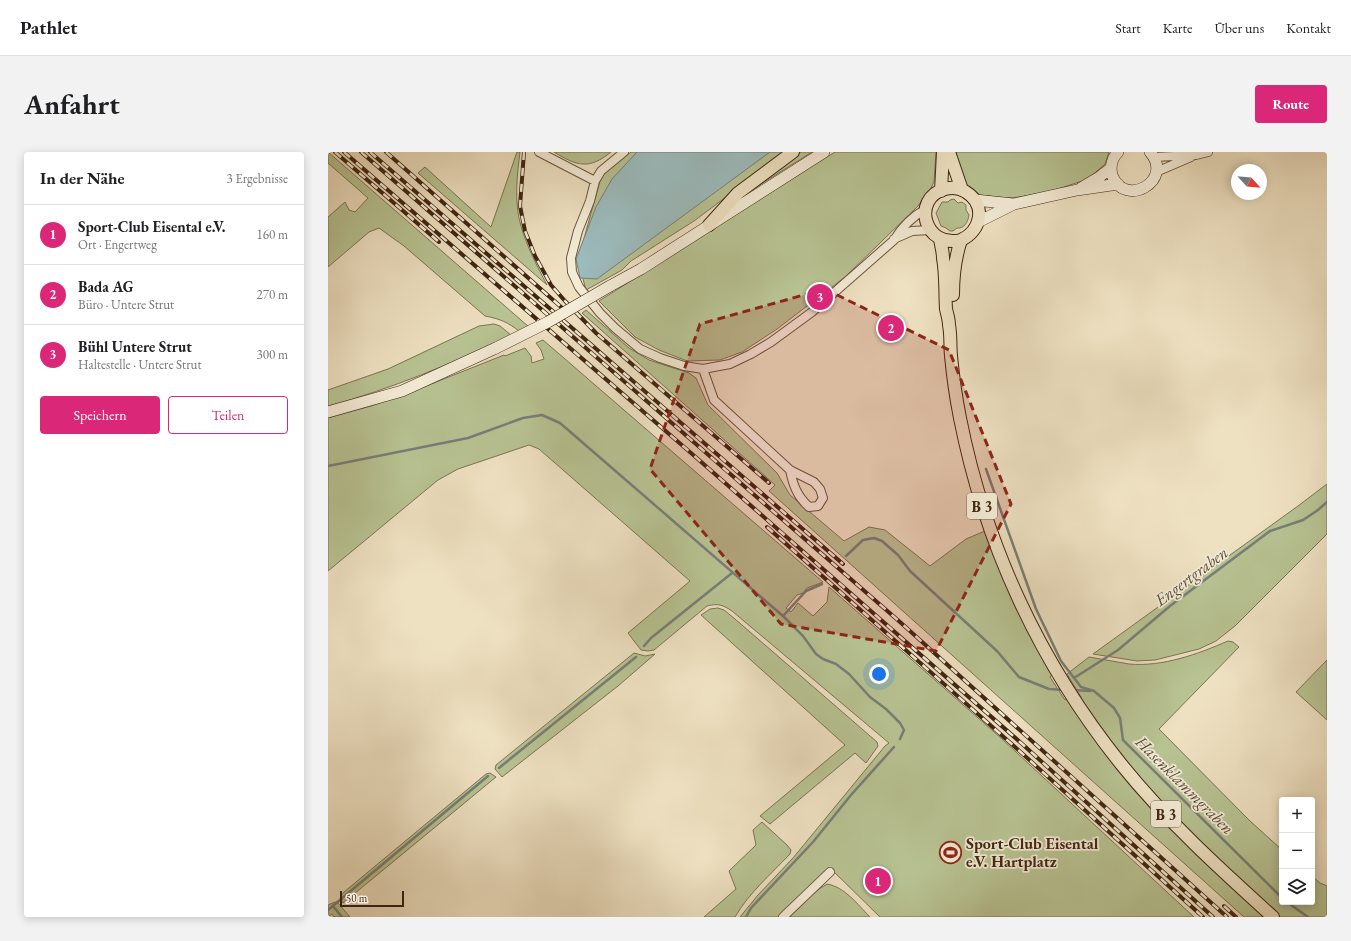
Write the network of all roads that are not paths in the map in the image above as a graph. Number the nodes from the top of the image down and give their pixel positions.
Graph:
1 (539, 152) edge
2 (624, 152) edge
3 (793, 152) edge
4 (824, 152) edge
5 (943, 152) edge
6 (950, 152) edge
7 (1118, 152) edge
8 (1208, 152) edge
9 (1152, 155) edge
10 (1196, 155) junction
11 (1111, 168) junction
12 (1156, 172) junction
13 (595, 181) junction
14 (1118, 184) junction
15 (962, 190) junction
16 (1077, 190) junction
17 (941, 191) junction
18 (975, 200) junction
19 (1014, 204) junction
20 (926, 209) junction
21 (978, 222) junction
22 (710, 225) junction
23 (930, 230) junction
24 (940, 239) junction
25 (894, 240) junction
26 (961, 240) junction
27 (950, 324) junction
28 (703, 369) junction
29 (328, 412) edge
30 (790, 470) junction
31 (830, 872) dead end
32 (783, 917) edge
33 (1273, 917) edge

1 - 13 street
2 - 13 street
3 - 22 main road
4 - 22 main road
5 - 17 main road
6 - 15 main road
7 - 11 main road
8 - 10 street
9 - 10 street
9 - 12 main road
10 - 12 street
11 - 14 main road
11 - 16 main road
12 - 14 main road
13 - 28 street
14 - 16 main road
15 - 17 main road
15 - 18 main road
16 - 19 main road
17 - 20 main road
18 - 19 main road
18 - 21 main road
19 - 21 main road
20 - 23 main road
20 - 25 street
21 - 26 main road
22 - 29 main road, bridge
23 - 24 main road
23 - 25 street
24 - 26 main road
24 - 27 main road, B 3
25 - 28 street
26 - 27 main road, B 3
27 - 33 main road, B 3
28 - 30 street
30 - 30 street
31 - 32 street

